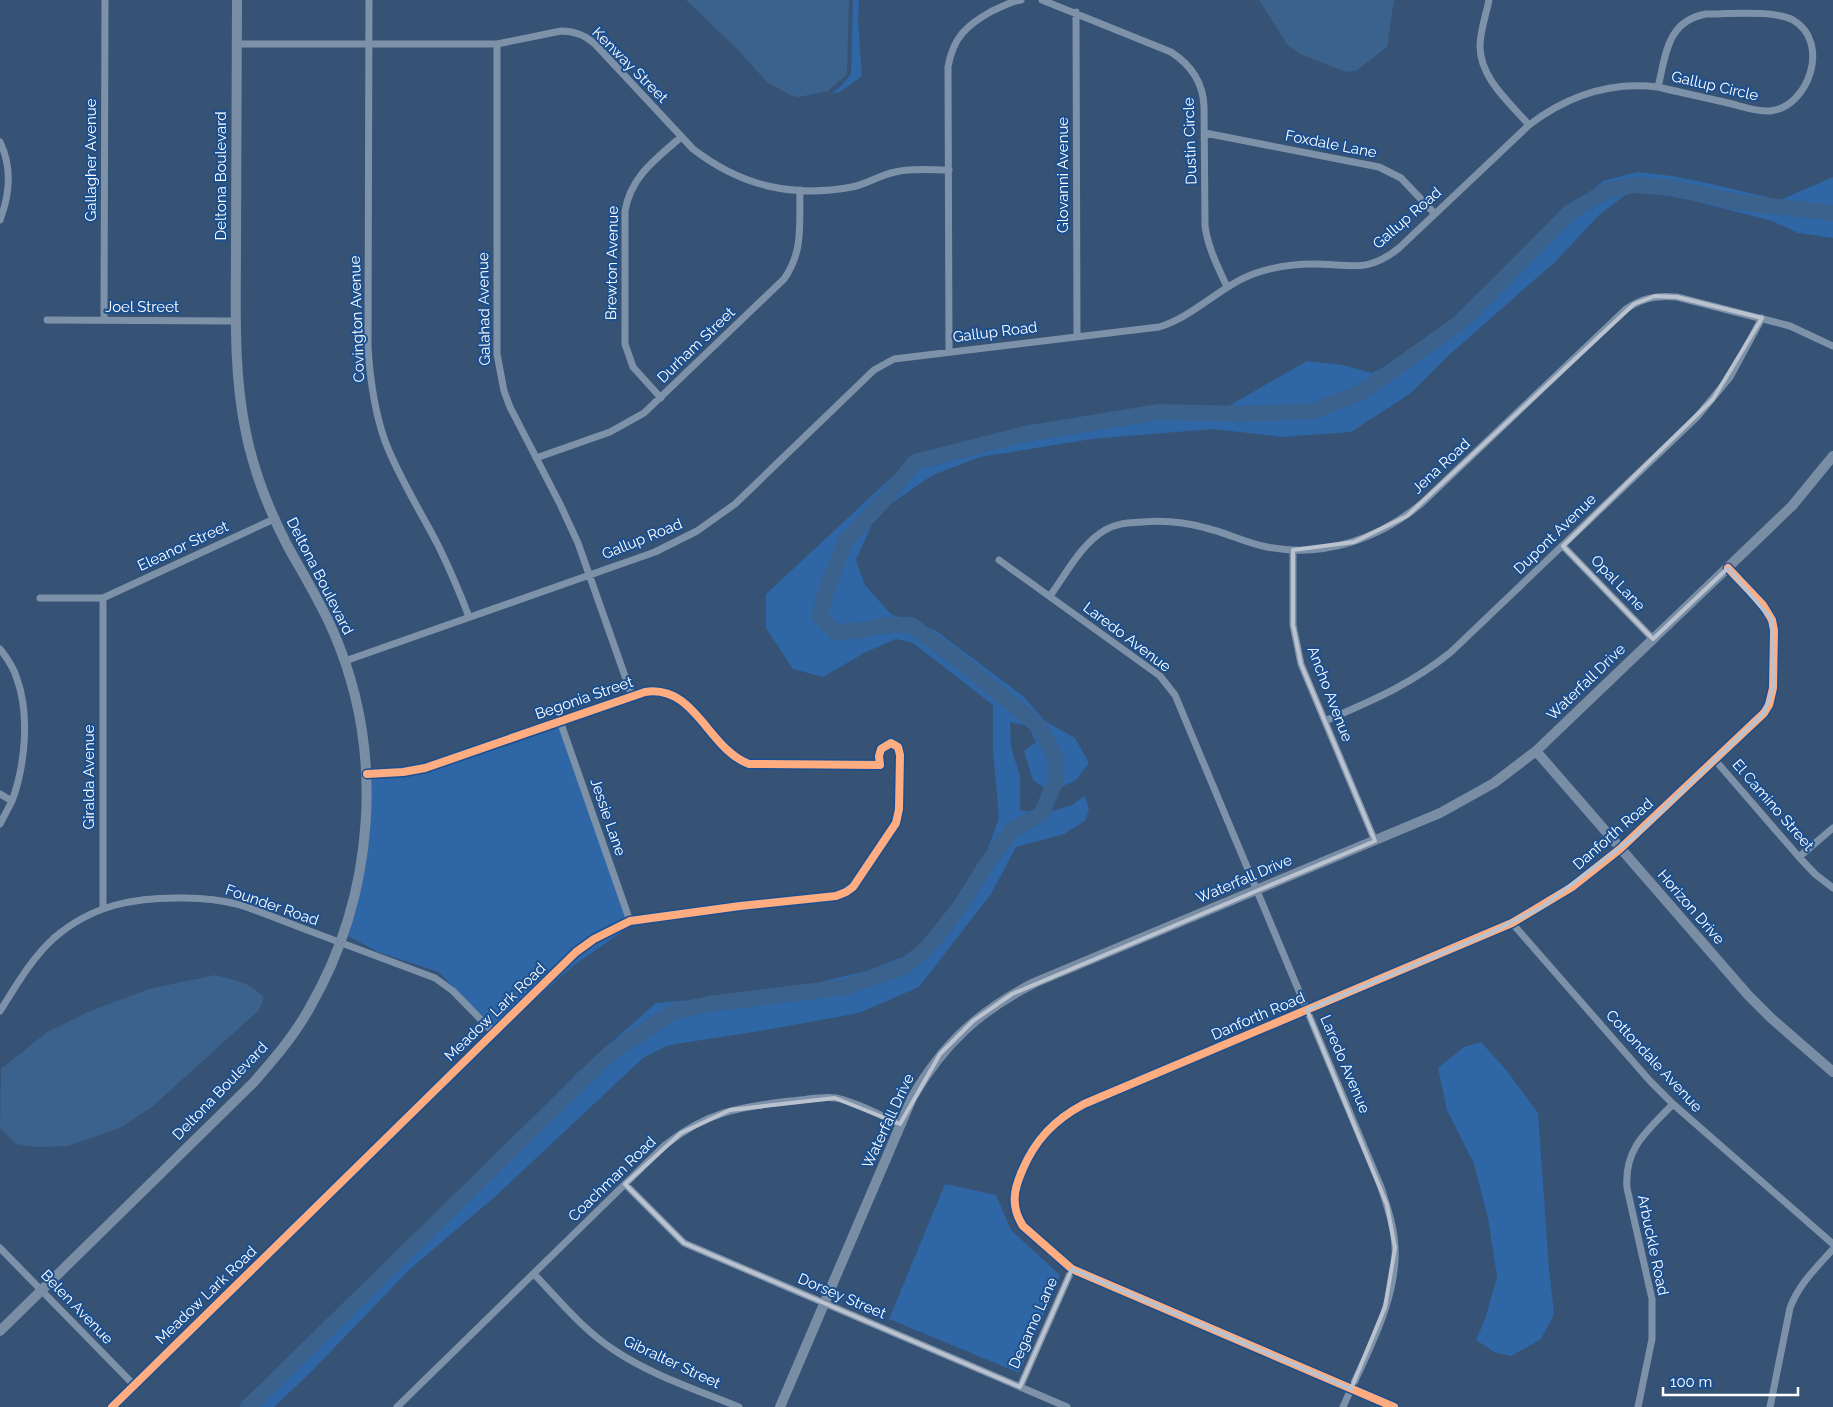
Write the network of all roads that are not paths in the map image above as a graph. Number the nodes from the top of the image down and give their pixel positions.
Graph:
1 (105, 0) edge
2 (237, 0) edge
3 (369, 0) edge
4 (1021, 0) edge
5 (1042, 0) edge
6 (1490, 0) edge
7 (1076, 12) junction
8 (237, 44) junction
9 (369, 44) junction
10 (497, 44) junction
11 (1658, 87) junction
12 (1528, 125) junction
13 (1204, 133) junction
14 (681, 137) junction
15 (0, 142) edge
16 (948, 170) junction
17 (800, 190) junction
18 (1435, 214) junction
19 (0, 220) edge
20 (1227, 286) junction
21 (1762, 318) junction
22 (47, 320) dead end
23 (104, 320) junction
24 (236, 321) junction
25 (1077, 336) junction
26 (1833, 346) edge
27 (950, 352) junction
28 (661, 398) junction
29 (1833, 456) edge
30 (536, 458) junction
31 (274, 519) junction
32 (1563, 546) junction
33 (1293, 550) junction
34 (1000, 560) dead end
35 (1728, 568) junction
36 (590, 575) junction
37 (1050, 596) junction
38 (40, 598) dead end
39 (104, 598) junction
40 (469, 617) junction
41 (1653, 640) junction
42 (0, 648) edge
43 (345, 661) junction
44 (632, 696) junction
45 (560, 721) junction
46 (1325, 721) junction
47 (891, 743) joint
48 (1536, 751) junction
49 (1715, 760) junction
50 (366, 774) junction
51 (0, 794) edge
52 (12, 801) junction
53 (0, 824) edge
54 (1833, 828) edge
55 (1375, 841) junction
56 (1620, 848) junction
57 (1799, 857) junction
58 (1833, 888) edge
59 (1257, 890) junction
60 (103, 909) junction
61 (630, 921) junction
62 (1512, 923) junction
63 (341, 943) junction
64 (1307, 1010) junction
65 (0, 1011) edge
66 (494, 1033) junction
67 (1833, 1072) edge
68 (1673, 1104) junction
69 (900, 1124) junction
70 (625, 1184) junction
71 (1833, 1244) edge
72 (0, 1248) edge
73 (1833, 1249) edge
74 (1072, 1269) junction
75 (534, 1274) junction
76 (42, 1290) junction
77 (824, 1304) junction
78 (0, 1331) edge
79 (134, 1385) junction
80 (1020, 1387) junction
81 (1351, 1389) junction
82 (112, 1407) edge
83 (397, 1407) edge
84 (739, 1407) edge
85 (780, 1407) edge
86 (1067, 1407) edge
87 (1343, 1407) edge
88 (1394, 1407) edge
89 (1638, 1407) edge
90 (1770, 1407) edge

1 - 23 street, Gallagher Avenue
2 - 8 street, Deltona Boulevard
3 - 9 street, Covington Avenue
4 - 16 street
5 - 7 street, Dustin Circle
6 - 12 street
7 - 13 street, Dustin Circle
7 - 25 street, Glovanni Avenue
8 - 9 street, Kenway Street
8 - 24 street, Deltona Boulevard
9 - 10 street, Kenway Street
9 - 40 street, Covington Avenue
10 - 14 street, Kenway Street
10 - 30 street, Galahad Avenue
11 - 11 street, Gallup Circle
11 - 12 street, Gallup Road
12 - 18 street, Gallup Road
13 - 18 street, Foxdale Lane
13 - 20 street, Dustin Circle
14 - 17 street, Kenway Street
14 - 28 street, Brewton Avenue
15 - 19 street
16 - 17 street, Kenway Street
16 - 27 street
17 - 28 street, Durham Street
18 - 20 street, Gallup Road
20 - 25 street, Gallup Road
21 - 26 street, Jena Road
21 - 32 street, Dupont Avenue
21 - 33 street, Jena Road
22 - 23 street, Joel Street
23 - 24 street, Joel Street
24 - 31 street, Deltona Boulevard
25 - 27 street, Gallup Road
27 - 36 street, Gallup Road
28 - 30 street, Durham Street
29 - 35 street, Waterfall Drive
30 - 36 street, Galahad Avenue
31 - 39 street, Eleanor Street
31 - 43 street, Deltona Boulevard
32 - 41 street, Opal Lane
32 - 46 street, Dupont Avenue
33 - 37 street, Jena Road
33 - 46 street, Ancho Avenue
34 - 37 street, Laredo Avenue
35 - 41 street, Waterfall Drive
35 - 49 street, Danforth Road
36 - 40 street, Gallup Road
36 - 44 street, Galahad Avenue
37 - 59 street, Laredo Avenue
38 - 39 street, Eleanor Street
39 - 60 street, Giralda Avenue
40 - 43 street, Gallup Road
41 - 48 street, Waterfall Drive
42 - 52 street
43 - 50 street, Deltona Boulevard
44 - 45 street, Begonia Street
44 - 47 street, Begonia Street
45 - 50 street, Begonia Street
45 - 61 street, Jessie Lane
46 - 55 street, Ancho Avenue
47 - 61 street, Meadow Lark Road
48 - 55 street, Waterfall Drive
48 - 56 street, Horizon Drive
49 - 56 street, Danforth Road
49 - 57 street, El Camino Street
50 - 63 street, Deltona Boulevard
51 - 52 street
52 - 53 street
54 - 57 street
55 - 59 street, Waterfall Drive
56 - 62 street, Danforth Road
56 - 67 street, Horizon Drive
57 - 58 street, El Camino Street
59 - 64 street, Laredo Avenue
59 - 69 street, Waterfall Drive
60 - 63 street, Founder Road
60 - 65 street, Founder Road
61 - 66 street, Meadow Lark Road
62 - 64 street, Danforth Road
62 - 68 street, Cottondale Avenue
63 - 66 street, Founder Road
63 - 76 street, Deltona Boulevard
64 - 74 street, Danforth Road
64 - 81 street, Laredo Avenue
66 - 79 street, Meadow Lark Road
68 - 71 street, Cottondale Avenue
68 - 89 street, Arbuckle Road
69 - 70 street, Coachman Road
69 - 77 street, Waterfall Drive
70 - 75 street, Coachman Road
70 - 77 street, Dorsey Street
72 - 76 street, Belen Avenue
73 - 90 street
74 - 80 street, Degamo Lane
74 - 81 street, Danforth Road
75 - 83 street, Coachman Road
75 - 84 street, Gibralter Street
76 - 78 street, Deltona Boulevard
76 - 79 street, Belen Avenue
77 - 80 street, Dorsey Street
77 - 85 street, Waterfall Drive
79 - 82 street, Meadow Lark Road
80 - 86 street, Dorsey Street
81 - 87 street, Laredo Avenue
81 - 88 street, Danforth Road

